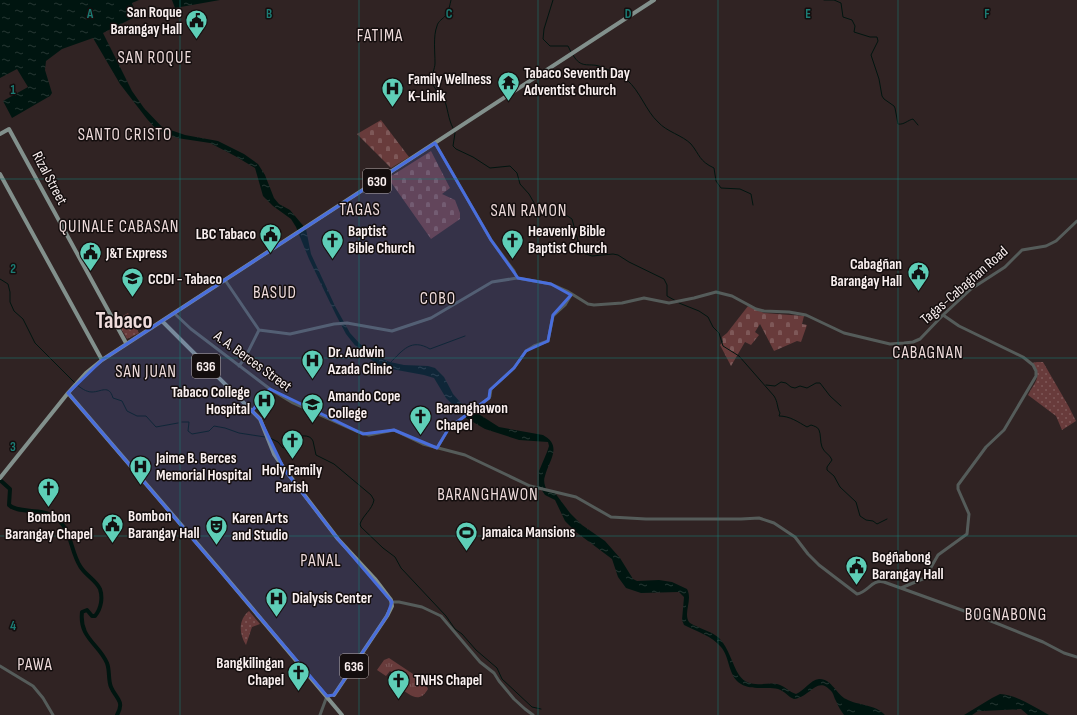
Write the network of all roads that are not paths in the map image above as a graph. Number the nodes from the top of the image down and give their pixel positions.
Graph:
1 (654, 0) edge
2 (0, 134) edge
3 (435, 143) junction
4 (0, 174) edge
5 (1077, 221) edge
6 (517, 278) junction
7 (224, 280) junction
8 (571, 294) junction
9 (174, 313) junction
10 (943, 315) junction
11 (162, 321) junction
12 (259, 330) junction
13 (126, 343) junction
14 (102, 360) junction
15 (239, 366) junction
16 (270, 390) junction
17 (68, 393) junction
18 (252, 411) junction
19 (437, 448) junction
20 (0, 478) edge
21 (900, 588) junction
22 (392, 602) junction
23 (1077, 657) edge
24 (0, 666) edge
25 (334, 695) junction
26 (327, 696) junction
27 (336, 706) junction
28 (53, 715) edge
29 (320, 715) edge
30 (342, 715) edge
31 (533, 715) edge

1 - 3 main road, 630
2 - 13 main road, Rizal Street
3 - 6 street
3 - 7 main road, 630
4 - 14 main road
5 - 10 street, Tagas-Cabagñan Road
6 - 8 street, Tagas-Cabagñan Road
6 - 12 street, Tagas-Cabagñan Road
7 - 9 main road, 630
7 - 12 street
8 - 10 street, Tagas-Cabagñan Road
8 - 19 street
9 - 11 main road, 630
9 - 15 street, A. A. Berces Street
10 - 21 street
11 - 13 main road, 630
11 - 18 main road, 636
12 - 15 street
13 - 14 main road, 630
14 - 17 main road, 630
15 - 16 street, A. A. Berces Street
16 - 18 street
16 - 19 street, A. A. Berces Street
17 - 20 main road, 630
17 - 26 main road, 636
18 - 22 main road, 636
19 - 21 street
21 - 23 street
22 - 25 main road, 636
22 - 31 street
24 - 28 street
25 - 26 main road, 636
25 - 27 main road, 636
26 - 27 main road, 636
26 - 29 street
27 - 30 main road, 636

